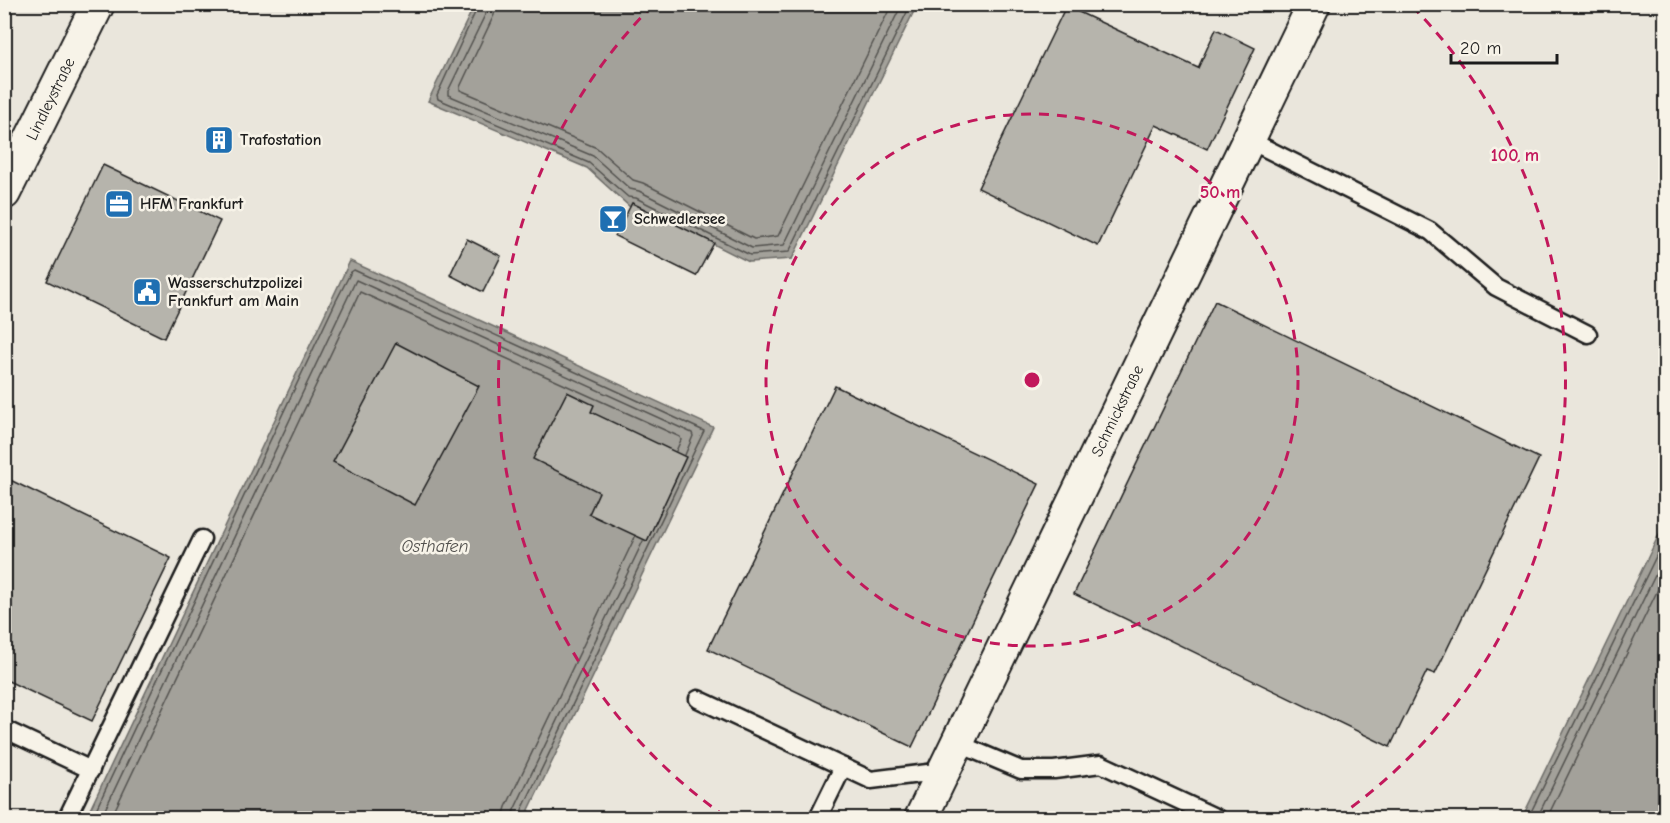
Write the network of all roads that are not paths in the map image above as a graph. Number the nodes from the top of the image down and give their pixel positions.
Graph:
1 (98, 4) edge
2 (1314, 4) edge
3 (1249, 140) junction
4 (4, 193) edge
5 (1588, 334) dead end
6 (202, 539) dead end
7 (698, 699) dead end
8 (4, 729) edge
9 (957, 743) junction
10 (843, 767) junction
11 (92, 770) junction
12 (944, 771) junction
13 (68, 819) edge
14 (818, 819) edge
15 (921, 819) edge
16 (1217, 819) edge

1 - 4 street, Lindleystraße
2 - 3 street, Schmickstraße
3 - 5 lane
3 - 9 street, Schmickstraße
6 - 11 lane
7 - 10 lane
8 - 11 lane
9 - 12 street, Schmickstraße
9 - 16 lane
10 - 12 lane
10 - 14 lane
11 - 13 lane
12 - 15 street, Schmickstraße

